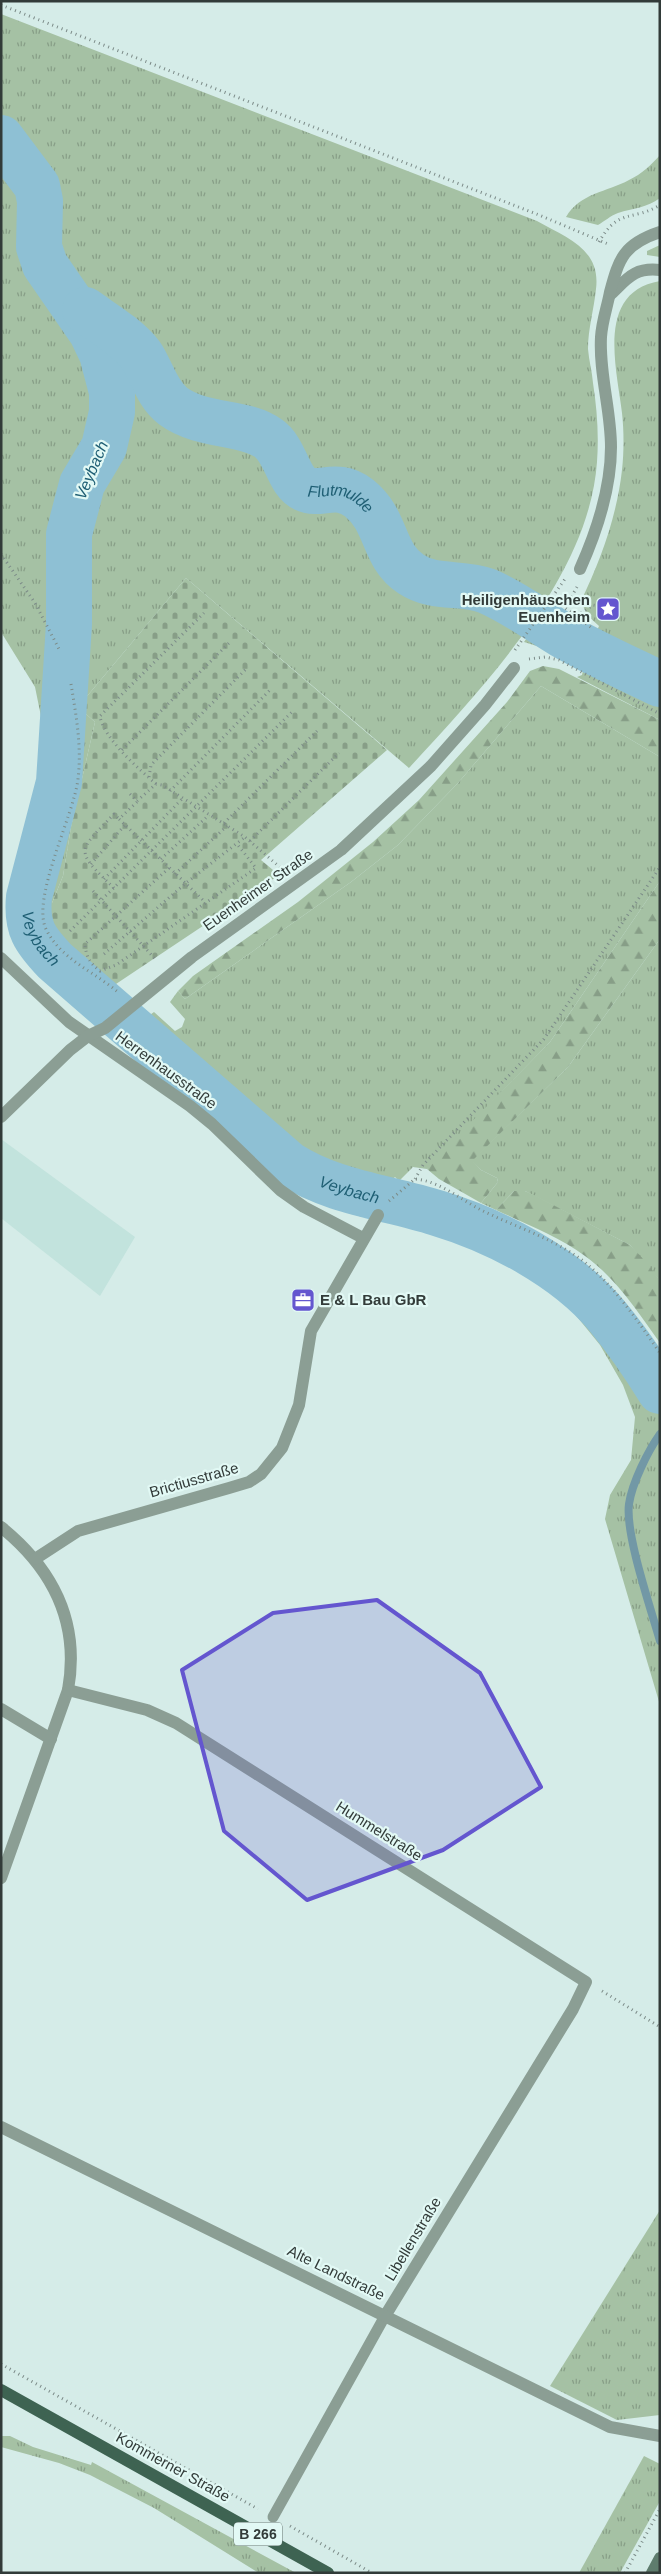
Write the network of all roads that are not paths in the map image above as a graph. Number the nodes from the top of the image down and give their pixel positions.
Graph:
1 (660, 232) edge
2 (660, 270) edge
3 (610, 295) junction
4 (580, 569) road end
5 (514, 668) road end
6 (1, 958) edge
7 (88, 1036) junction
8 (1, 1117) edge
9 (378, 1214) dead end
10 (363, 1238) junction
11 (1, 1527) edge
12 (35, 1559) junction
13 (68, 1690) junction
14 (1, 1709) edge
15 (51, 1739) junction
16 (1, 1878) edge
17 (586, 1982) joint
18 (1, 2127) edge
19 (385, 2316) junction
20 (1, 2390) edge
21 (660, 2436) edge
22 (273, 2517) road end
23 (660, 2558) edge
24 (328, 2573) edge
25 (652, 2573) edge

1 - 3 street
2 - 3 street
3 - 4 street
5 - 7 street, Euenheimer Straße
6 - 7 street, Herrenhausstraße
7 - 8 street, Euenheimer Straße
7 - 10 street, Herrenhausstraße
9 - 10 street, Brictiusstraße
10 - 12 street, Brictiusstraße
11 - 12 street
12 - 13 street
13 - 15 street
13 - 17 street, Hummelstraße
14 - 15 street
15 - 16 street
17 - 19 street, Libellenstraße
18 - 19 street, Alte Landstraße
19 - 21 street, Alte Landstraße
19 - 22 lane, Libellenstraße
20 - 24 main road, Kommerner Straße / B 266
23 - 25 main road

